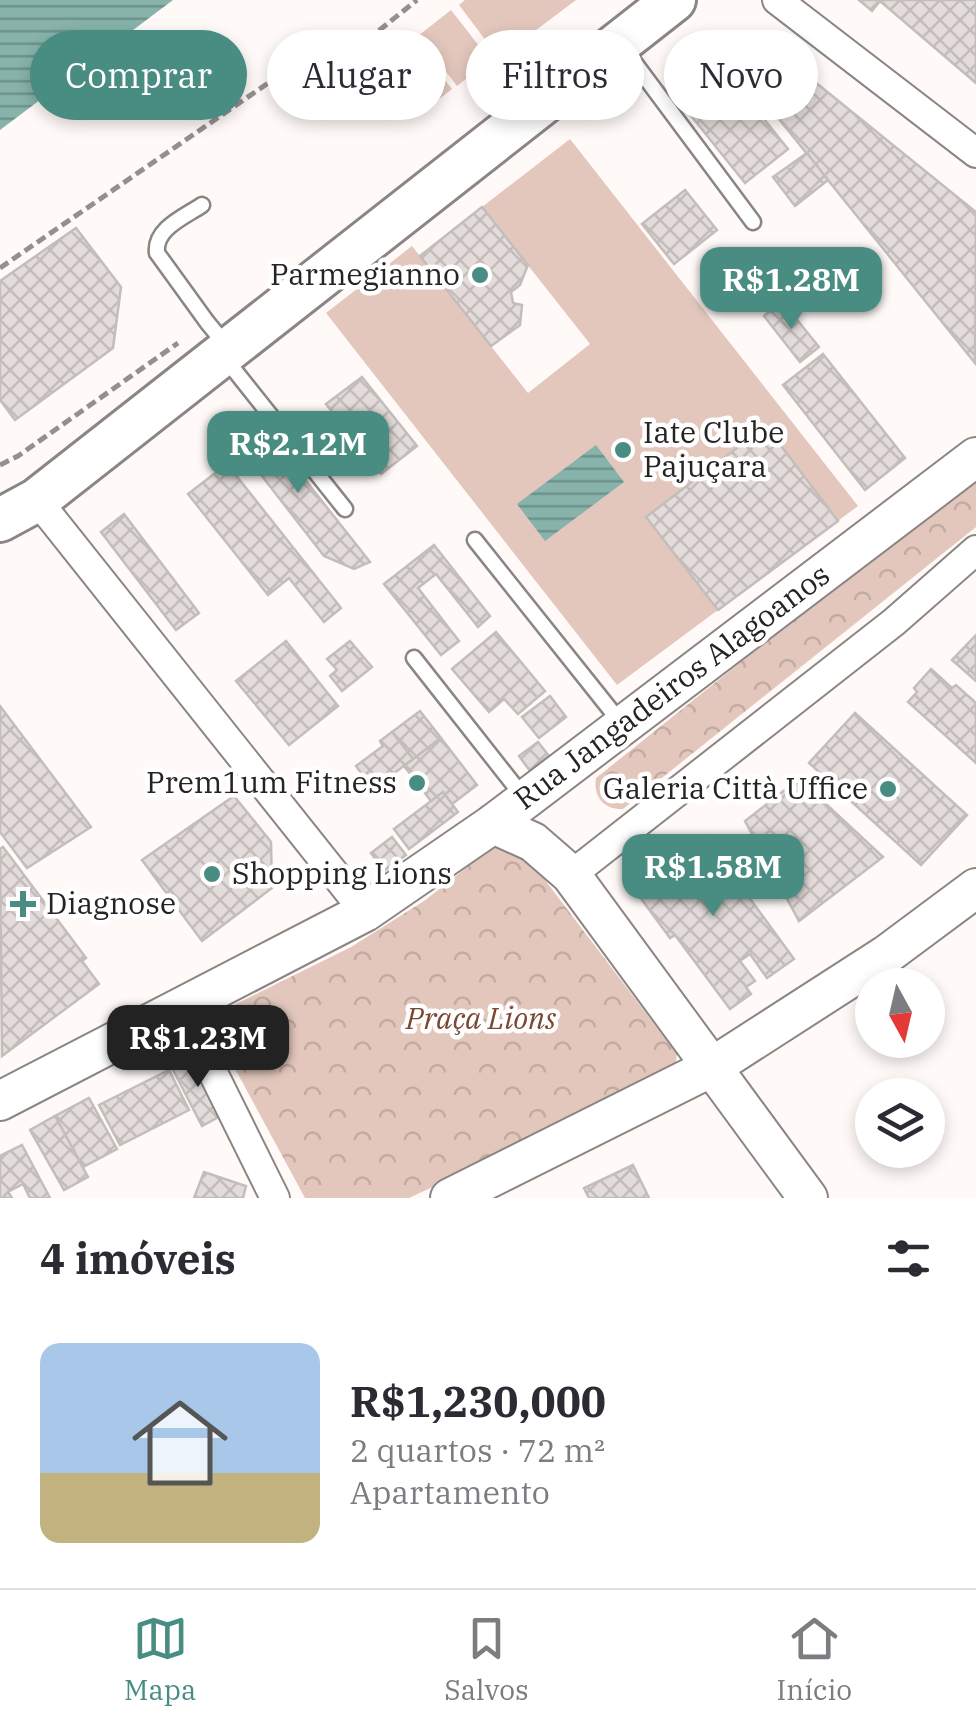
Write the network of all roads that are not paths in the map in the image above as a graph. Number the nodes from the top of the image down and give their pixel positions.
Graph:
1 (674, 0) edge
2 (777, 0) edge
3 (636, 30) edge
4 (644, 76) edge
5 (521, 120) edge
6 (976, 153) edge
7 (202, 206) dead end
8 (754, 222) dead end
9 (226, 352) junction
10 (976, 457) edge
11 (345, 509) dead end
12 (18, 510) edge
13 (474, 540) dead end
14 (976, 550) edge
15 (414, 658) dead end
16 (623, 725) junction
17 (525, 799) junction
18 (492, 824) junction
19 (570, 875) junction
20 (976, 888) edge
21 (365, 912) junction
22 (180, 1006) junction
23 (712, 1067) junction
24 (0, 1101) edge
25 (275, 1198) edge
26 (450, 1198) edge
27 (808, 1198) edge

1 - 3 main road
2 - 6 street
4 - 8 lane
5 - 9 main road
7 - 9 lane
9 - 11 lane
9 - 12 main road
10 - 16 street, Rua Jangadeiros Alagoanos
12 - 21 street
13 - 16 lane
14 - 19 street
15 - 17 lane
16 - 17 street, Rua Jangadeiros Alagoanos
17 - 18 street, Rua Jangadeiros Alagoanos
18 - 19 street
18 - 21 street, Rua Jangadeiros Alagoanos
19 - 23 street
20 - 23 street
21 - 22 street, Rua Jangadeiros Alagoanos
22 - 24 street, Rua Jangadeiros Alagoanos
22 - 25 street
23 - 26 street
23 - 27 street

